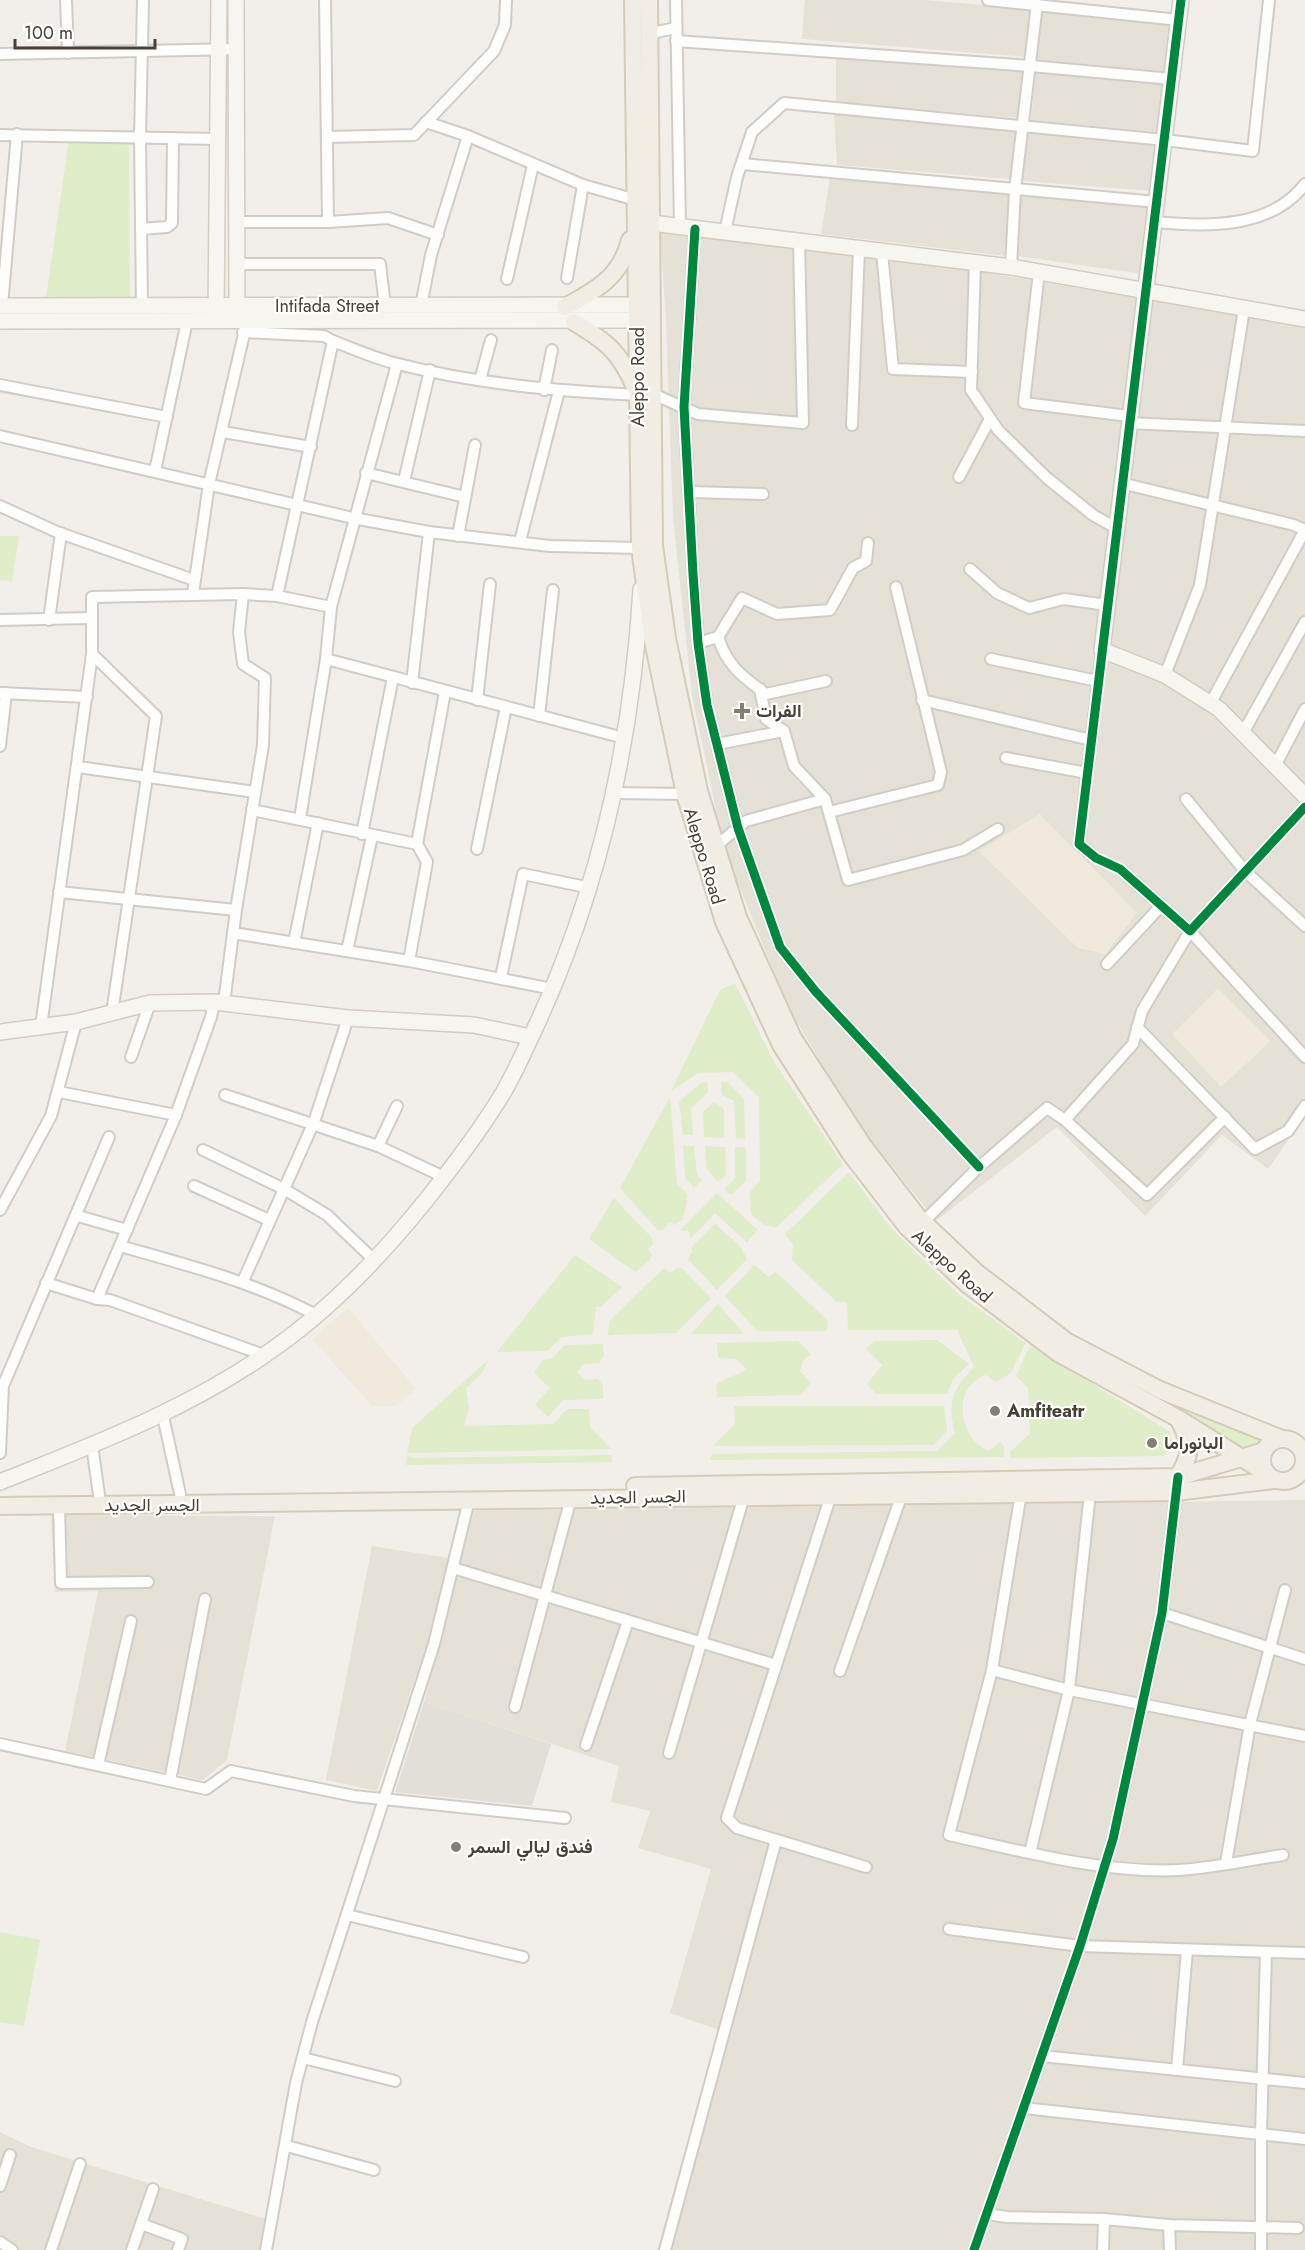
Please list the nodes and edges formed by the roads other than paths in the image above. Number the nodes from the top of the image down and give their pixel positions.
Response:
1 (66, 0) edge
2 (143, 0) edge
3 (219, 0) edge
4 (236, 0) edge
5 (325, 0) edge
6 (506, 0) edge
7 (633, 0) edge
8 (648, 0) edge
9 (676, 0) edge
10 (988, 0) edge
11 (1181, 0) edge
12 (1269, 0) edge
13 (1058, 3) edge
14 (1036, 4) junction
15 (1179, 20) junction
16 (676, 28) junction
17 (649, 41) junction
18 (676, 41) junction
19 (237, 50) junction
20 (218, 51) junction
21 (68, 53) junction
22 (144, 53) junction
23 (0, 54) edge
24 (1031, 66) junction
25 (1172, 79) junction
26 (426, 123) junction
27 (1023, 126) junction
28 (17, 134) junction
29 (0, 135) edge
30 (468, 136) junction
31 (140, 137) junction
32 (328, 137) junction
33 (173, 138) junction
34 (218, 139) junction
35 (1165, 140) junction
36 (742, 164) junction
37 (534, 165) junction
38 (1305, 184) edge
39 (583, 185) junction
40 (1016, 190) junction
41 (636, 200) junction
42 (1157, 202) junction
43 (4, 217) edge
44 (237, 222) junction
45 (328, 222) junction
46 (643, 222) junction
47 (1155, 222) junction
48 (687, 228) junction
49 (141, 229) junction
50 (725, 232) junction
51 (438, 235) junction
52 (799, 242) junction
53 (859, 249) junction
54 (882, 252) junction
55 (975, 263) junction
56 (237, 264) junction
57 (1011, 267) junction
58 (1039, 272) junction
59 (567, 278) dead end
60 (507, 279) dead end
61 (1147, 292) junction
62 (142, 306) junction
63 (385, 306) junction
64 (421, 306) junction
65 (565, 307) junction
66 (1244, 309) junction
67 (1, 311) edge
68 (645, 313) junction
69 (216, 314) junction
70 (241, 320) junction
71 (1305, 320) edge
72 (187, 321) junction
73 (574, 322) junction
74 (491, 340) dead end
75 (333, 341) junction
76 (552, 350) dead end
77 (397, 364) junction
78 (430, 370) junction
79 (972, 372) junction
80 (480, 380) junction
81 (0, 385) edge
82 (544, 390) junction
83 (560, 391) junction
84 (646, 395) junction
85 (684, 407) junction
86 (167, 417) junction
87 (990, 419) junction
88 (1129, 419) junction
89 (852, 425) dead end
90 (1225, 427) junction
91 (1305, 431) edge
92 (223, 432) junction
93 (0, 436) edge
94 (475, 445) dead end
95 (311, 447) junction
96 (155, 471) junction
97 (366, 473) junction
98 (959, 477) dead end
99 (404, 481) junction
100 (1121, 483) junction
101 (209, 484) junction
102 (690, 492) junction
103 (762, 494) dead end
104 (465, 497) junction
105 (1213, 504) junction
106 (297, 505) junction
107 (0, 506) edge
108 (353, 518) junction
109 (1116, 528) junction
110 (1305, 530) edge
111 (429, 532) junction
112 (61, 533) junction
113 (458, 536) junction
114 (520, 541) junction
115 (868, 543) dead end
116 (640, 548) junction
117 (970, 569) dead end
118 (642, 571) junction
119 (194, 580) junction
120 (489, 584) dead end
121 (896, 587) dead end
122 (553, 590) dead end
123 (193, 594) junction
124 (243, 594) junction
125 (277, 596) junction
126 (1107, 605) junction
127 (331, 607) junction
128 (90, 618) junction
129 (0, 620) edge
130 (49, 620) junction
131 (1305, 622) edge
132 (718, 637) junction
133 (698, 643) junction
134 (1102, 650) junction
135 (92, 654) junction
136 (326, 659) junction
137 (991, 659) dead end
138 (1165, 675) junction
139 (393, 678) junction
140 (826, 681) dead end
141 (1098, 681) junction
142 (412, 683) junction
143 (760, 689) junction
144 (445, 692) junction
145 (3, 693) edge
146 (87, 697) junction
147 (477, 700) junction
148 (922, 700) junction
149 (1210, 704) junction
150 (506, 708) junction
151 (1305, 710) edge
152 (539, 716) junction
153 (784, 731) junction
154 (1243, 733) junction
155 (624, 738) junction
156 (1091, 740) junction
157 (717, 744) junction
158 (0, 746) edge
159 (1006, 758) dead end
160 (78, 766) junction
161 (1275, 766) junction
162 (1087, 773) junction
163 (148, 776) junction
164 (255, 792) junction
165 (614, 793) junction
166 (685, 794) junction
167 (1305, 796) edge
168 (825, 799) junction
169 (1186, 799) dead end
170 (1305, 807) edge
171 (252, 810) junction
172 (829, 812) junction
173 (300, 818) junction
174 (318, 823) junction
175 (738, 828) junction
176 (998, 829) dead end
177 (367, 835) junction
178 (417, 844) junction
179 (716, 846) junction
180 (477, 849) dead end
181 (1245, 871) junction
182 (591, 888) junction
183 (59, 892) junction
184 (127, 899) junction
185 (1161, 906) junction
186 (236, 910) junction
187 (1305, 926) edge
188 (1190, 931) junction
189 (233, 933) junction
190 (294, 943) junction
191 (347, 951) junction
192 (409, 961) junction
193 (1107, 964) dead end
194 (501, 977) junction
195 (553, 989) junction
196 (219, 1002) junction
197 (150, 1003) junction
198 (112, 1012) junction
199 (348, 1018) junction
200 (76, 1022) junction
201 (41, 1027) junction
202 (1137, 1027) junction
203 (0, 1032) edge
204 (530, 1037) junction
205 (131, 1057) dead end
206 (1305, 1057) edge
207 (59, 1092) junction
208 (225, 1095) dead end
209 (397, 1106) dead end
210 (1305, 1106) edge
211 (176, 1115) junction
212 (1225, 1117) junction
213 (1065, 1120) junction
214 (314, 1122) junction
215 (109, 1137) dead end
216 (378, 1146) junction
217 (203, 1150) dead end
218 (979, 1167) junction
219 (444, 1177) junction
220 (194, 1186) dead end
221 (284, 1189) junction
222 (0, 1210) edge
223 (78, 1216) junction
224 (269, 1220) junction
225 (923, 1222) junction
226 (127, 1230) junction
227 (120, 1246) junction
228 (374, 1260) junction
229 (243, 1281) junction
230 (46, 1283) junction
231 (97, 1299) junction
232 (316, 1315) junction
233 (264, 1355) junction
234 (163, 1416) junction
235 (1179, 1419) junction
236 (1282, 1439) junction
237 (92, 1445) junction
238 (1303, 1449) edge
239 (1263, 1451) junction
240 (0, 1453) edge
241 (1245, 1458) junction
242 (1270, 1476) junction
243 (1299, 1479) edge
244 (0, 1482) edge
245 (1177, 1484) junction
246 (1022, 1493) junction
247 (1090, 1493) junction
248 (180, 1494) junction
249 (902, 1494) junction
250 (0, 1495) edge
251 (99, 1495) junction
252 (831, 1495) junction
253 (744, 1496) junction
254 (571, 1498) junction
255 (469, 1500) junction
256 (0, 1506) edge
257 (59, 1506) junction
258 (453, 1569) junction
259 (148, 1582) dead end
260 (1285, 1590) dead end
261 (545, 1596) junction
262 (205, 1599) dead end
263 (1162, 1612) junction
264 (628, 1620) junction
265 (131, 1621) dead end
266 (701, 1642) junction
267 (1270, 1648) junction
268 (1305, 1659) edge
269 (776, 1665) junction
270 (992, 1670) junction
271 (840, 1671) dead end
272 (1069, 1690) junction
273 (1143, 1702) junction
274 (515, 1707) dead end
275 (1250, 1724) junction
276 (1305, 1737) edge
277 (0, 1744) edge
278 (586, 1745) dead end
279 (669, 1753) dead end
280 (98, 1765) junction
281 (170, 1781) junction
282 (384, 1798) junction
283 (565, 1818) dead end
284 (776, 1840) junction
285 (1030, 1853) junction
286 (1283, 1855) dead end
287 (1226, 1863) junction
288 (1105, 1865) junction
289 (866, 1868) dead end
290 (346, 1915) junction
291 (949, 1929) dead end
292 (1080, 1946) junction
293 (1187, 1950) junction
294 (1266, 1952) junction
295 (1305, 1953) edge
296 (523, 1957) dead end
297 (1042, 2056) junction
298 (303, 2058) junction
299 (1177, 2070) junction
300 (1262, 2078) junction
301 (395, 2081) dead end
302 (1305, 2083) edge
303 (1024, 2108) junction
304 (1261, 2135) junction
305 (1305, 2139) edge
306 (287, 2146) junction
307 (10, 2155) dead end
308 (80, 2164) dead end
309 (374, 2170) dead end
310 (0, 2186) edge
311 (153, 2189) dead end
312 (987, 2214) junction
313 (1104, 2219) junction
314 (141, 2224) junction
315 (1169, 2225) junction
316 (1260, 2228) junction
317 (1298, 2228) dead end
318 (0, 2242) edge
319 (12, 2250) edge
320 (51, 2250) edge
321 (132, 2250) edge
322 (178, 2250) edge
323 (266, 2250) edge
324 (665, 2250) edge
325 (974, 2250) edge
326 (1103, 2250) edge
327 (1170, 2250) edge
328 (1261, 2250) edge

1 - 21 street
2 - 22 street
3 - 20 street
4 - 19 street
5 - 32 street
6 - 26 street
7 - 41 main road, Aleppo Road
8 - 17 main road, Aleppo Road
9 - 16 street
10 - 14 street
11 - 15 street
12 - 35 street
13 - 14 street
13 - 15 street
14 - 24 street
15 - 25 street
16 - 17 street
16 - 18 street
17 - 46 main road, Aleppo Road
18 - 24 street
18 - 48 street
19 - 20 street
19 - 44 street
20 - 22 street
20 - 34 street
21 - 22 street
21 - 23 street
22 - 31 street
24 - 25 street
24 - 27 street
25 - 35 street
26 - 30 street
26 - 32 street
27 - 35 street
27 - 36 street
27 - 40 street
28 - 29 street
28 - 31 street
28 - 43 street
30 - 37 street
30 - 51 street
31 - 33 street
31 - 49 street
32 - 45 street
33 - 34 street
33 - 49 street
34 - 69 street
35 - 42 street
36 - 40 street
36 - 50 street
37 - 39 street
37 - 60 street
38 - 47 street
39 - 41 street
39 - 59 street
40 - 42 street
40 - 57 street
41 - 46 main road, Aleppo Road
42 - 47 street
43 - 67 street
44 - 45 street
44 - 56 street
45 - 51 street
46 - 48 street
46 - 65 main road
46 - 68 main road, Aleppo Road
47 - 61 street
48 - 50 street
48 - 85 street
49 - 62 street
50 - 52 street
51 - 64 street
52 - 53 street
52 - 85 street
53 - 54 street
53 - 89 street
54 - 55 street
54 - 79 street
55 - 57 street
55 - 79 street
56 - 63 street
56 - 70 street
57 - 58 street
58 - 61 street
58 - 88 street
61 - 66 street
61 - 88 street
62 - 67 street, Intifada Street
62 - 69 street, Intifada Street
63 - 64 street, Intifada Street
63 - 70 street, Intifada Street
64 - 65 street, Intifada Street
65 - 68 street, Intifada Street
66 - 71 street
66 - 90 street
67 - 72 street, Intifada Street
68 - 73 street, Intifada Street
68 - 84 main road, Aleppo Road
69 - 70 street, Intifada Street
69 - 72 street, Intifada Street
70 - 73 street, Intifada Street
70 - 75 street
70 - 92 street
72 - 86 street
73 - 84 main road
74 - 80 street
75 - 77 street
75 - 95 street
76 - 82 street
77 - 78 street
77 - 97 street
78 - 80 street
78 - 99 street
79 - 87 street
80 - 82 street
81 - 86 street
82 - 83 street
83 - 84 street
83 - 114 street
84 - 85 street
84 - 116 main road, Aleppo Road
84 - 179 main road, Aleppo Road
85 - 102 street
86 - 96 street
87 - 98 street
87 - 109 street
88 - 90 street
88 - 100 street
90 - 91 street
90 - 105 street
92 - 95 street
92 - 101 street
93 - 96 street
94 - 104 street
95 - 106 street
96 - 101 street
97 - 99 street
97 - 108 street
99 - 104 street
100 - 105 street
100 - 109 street
101 - 106 street
101 - 119 street
102 - 103 street
102 - 133 street
104 - 113 street
105 - 110 street
105 - 138 street
106 - 108 street
106 - 125 street
107 - 112 street
108 - 111 street
108 - 127 street
109 - 126 street
110 - 149 street
111 - 113 street
111 - 142 street
112 - 119 street
112 - 130 street
113 - 114 street
114 - 116 street
115 - 132 street
116 - 118 main road, Aleppo Road
117 - 126 street
118 - 155 street
118 - 166 main road, Aleppo Road
119 - 123 street
120 - 147 street
121 - 148 street
122 - 152 street
123 - 124 street
123 - 128 street
124 - 125 street
124 - 164 street
125 - 127 street
126 - 134 street
127 - 136 street
128 - 130 street
128 - 135 street
129 - 130 street
131 - 154 street
132 - 133 street
132 - 143 street
133 - 157 street
134 - 138 street
134 - 141 street
135 - 146 street
135 - 163 street
136 - 139 street
136 - 173 street
137 - 141 street
138 - 149 street
139 - 142 street
139 - 177 street
140 - 143 street
141 - 156 street
142 - 144 street
143 - 153 street
144 - 147 street
144 - 178 street
145 - 146 street
145 - 158 street
146 - 160 street
147 - 150 street
148 - 156 street
148 - 172 street
149 - 154 street
150 - 152 street
150 - 180 street
151 - 161 street
152 - 155 street
153 - 157 street
153 - 168 street
154 - 161 street
155 - 165 street
156 - 162 street
157 - 175 street
159 - 162 street
160 - 163 street
160 - 183 street
161 - 167 street
162 - 185 street
163 - 164 street
163 - 184 street
164 - 171 street
165 - 166 street
165 - 182 street
166 - 235 main road, Aleppo Road
168 - 172 street
168 - 175 street
169 - 181 street
170 - 181 street
171 - 173 street
171 - 186 street
172 - 176 street
173 - 174 street
174 - 177 street
174 - 190 street
175 - 179 street
175 - 218 street
177 - 178 street
177 - 191 street
178 - 192 street
179 - 225 main road, Aleppo Road
181 - 187 street
181 - 188 street
182 - 194 street
182 - 195 street
183 - 184 street
183 - 201 street
184 - 186 street
184 - 198 street
185 - 188 street
185 - 193 street
186 - 189 street
188 - 202 street
188 - 206 street
189 - 190 street
189 - 196 street
190 - 191 street
191 - 192 street
192 - 194 street
194 - 195 street
195 - 204 street
196 - 197 street
196 - 199 street
196 - 211 street
197 - 198 street
197 - 205 street
198 - 200 street
199 - 204 street
199 - 214 street
200 - 201 street
200 - 207 street
201 - 203 street
202 - 212 street
202 - 213 street
204 - 219 street
207 - 211 street
207 - 222 street
208 - 214 street
209 - 216 street
210 - 212 street
211 - 226 street
212 - 213 street
213 - 218 street
214 - 216 street
214 - 221 street
215 - 223 street
216 - 219 street
217 - 221 street
218 - 225 street
219 - 228 street
220 - 224 street
221 - 224 street
221 - 228 street
223 - 226 street
223 - 230 street
224 - 229 street
225 - 236 main road, Aleppo Road
226 - 227 street
227 - 229 street
227 - 231 street
228 - 232 street
229 - 232 street
230 - 231 street
230 - 240 street
231 - 233 street
232 - 233 street
233 - 234 street
234 - 237 street
234 - 248 street
235 - 241 main road, Aleppo Road
235 - 245 main road
236 - 238 main road
236 - 239 main road
237 - 244 street
237 - 251 street
238 - 243 main road
239 - 241 main road, الجسر الجديد
239 - 242 main road
241 - 242 main road, Aleppo Road
241 - 245 main road, الجسر الجديد
242 - 243 main road
242 - 245 main road, الجسر الجديد
245 - 247 main road, الجسر الجديد
245 - 248 main road, الجسر الجديد
245 - 263 street
246 - 247 main road, الجسر الجديد
246 - 249 main road, الجسر الجديد
246 - 270 street
247 - 272 street
248 - 251 main road, الجسر الجديد
249 - 252 main road, الجسر الجديد
249 - 271 street
250 - 251 main road, الجسر الجديد
252 - 253 main road, الجسر الجديد
252 - 269 street
253 - 254 main road, الجسر الجديد
253 - 266 street
254 - 255 main road, الجسر الجديد
254 - 261 street
255 - 257 main road, الجسر الجديد
255 - 258 street
256 - 257 main road, الجسر الجديد
257 - 259 street
258 - 261 street
258 - 282 street
260 - 267 street
261 - 264 street
261 - 274 street
262 - 281 street
263 - 267 street
263 - 273 street
264 - 266 street
264 - 278 street
265 - 280 street
266 - 269 street
266 - 279 street
267 - 268 street
267 - 275 street
269 - 284 street
270 - 272 street
270 - 285 street
272 - 273 street
272 - 285 street
273 - 275 street
273 - 288 street
275 - 276 street
275 - 287 street
277 - 280 street
280 - 281 street
281 - 282 street
282 - 283 street
282 - 290 street
284 - 289 street
284 - 324 street
285 - 288 street
286 - 287 street
287 - 288 street
288 - 292 street
290 - 296 street
290 - 298 street
291 - 292 street
292 - 293 street
292 - 297 street
293 - 294 street
293 - 299 street
294 - 295 street
294 - 300 street
297 - 299 street
297 - 303 street
298 - 301 street
298 - 306 street
299 - 300 street
300 - 302 street
300 - 304 street
303 - 304 street
303 - 312 street
304 - 305 street
304 - 316 street
306 - 309 street
306 - 323 street
307 - 310 street
308 - 320 street
311 - 314 street
312 - 313 street
312 - 325 street
313 - 315 street
313 - 326 street
314 - 321 street
314 - 322 street
315 - 316 street
315 - 327 street
316 - 317 street
316 - 328 street
318 - 319 street

